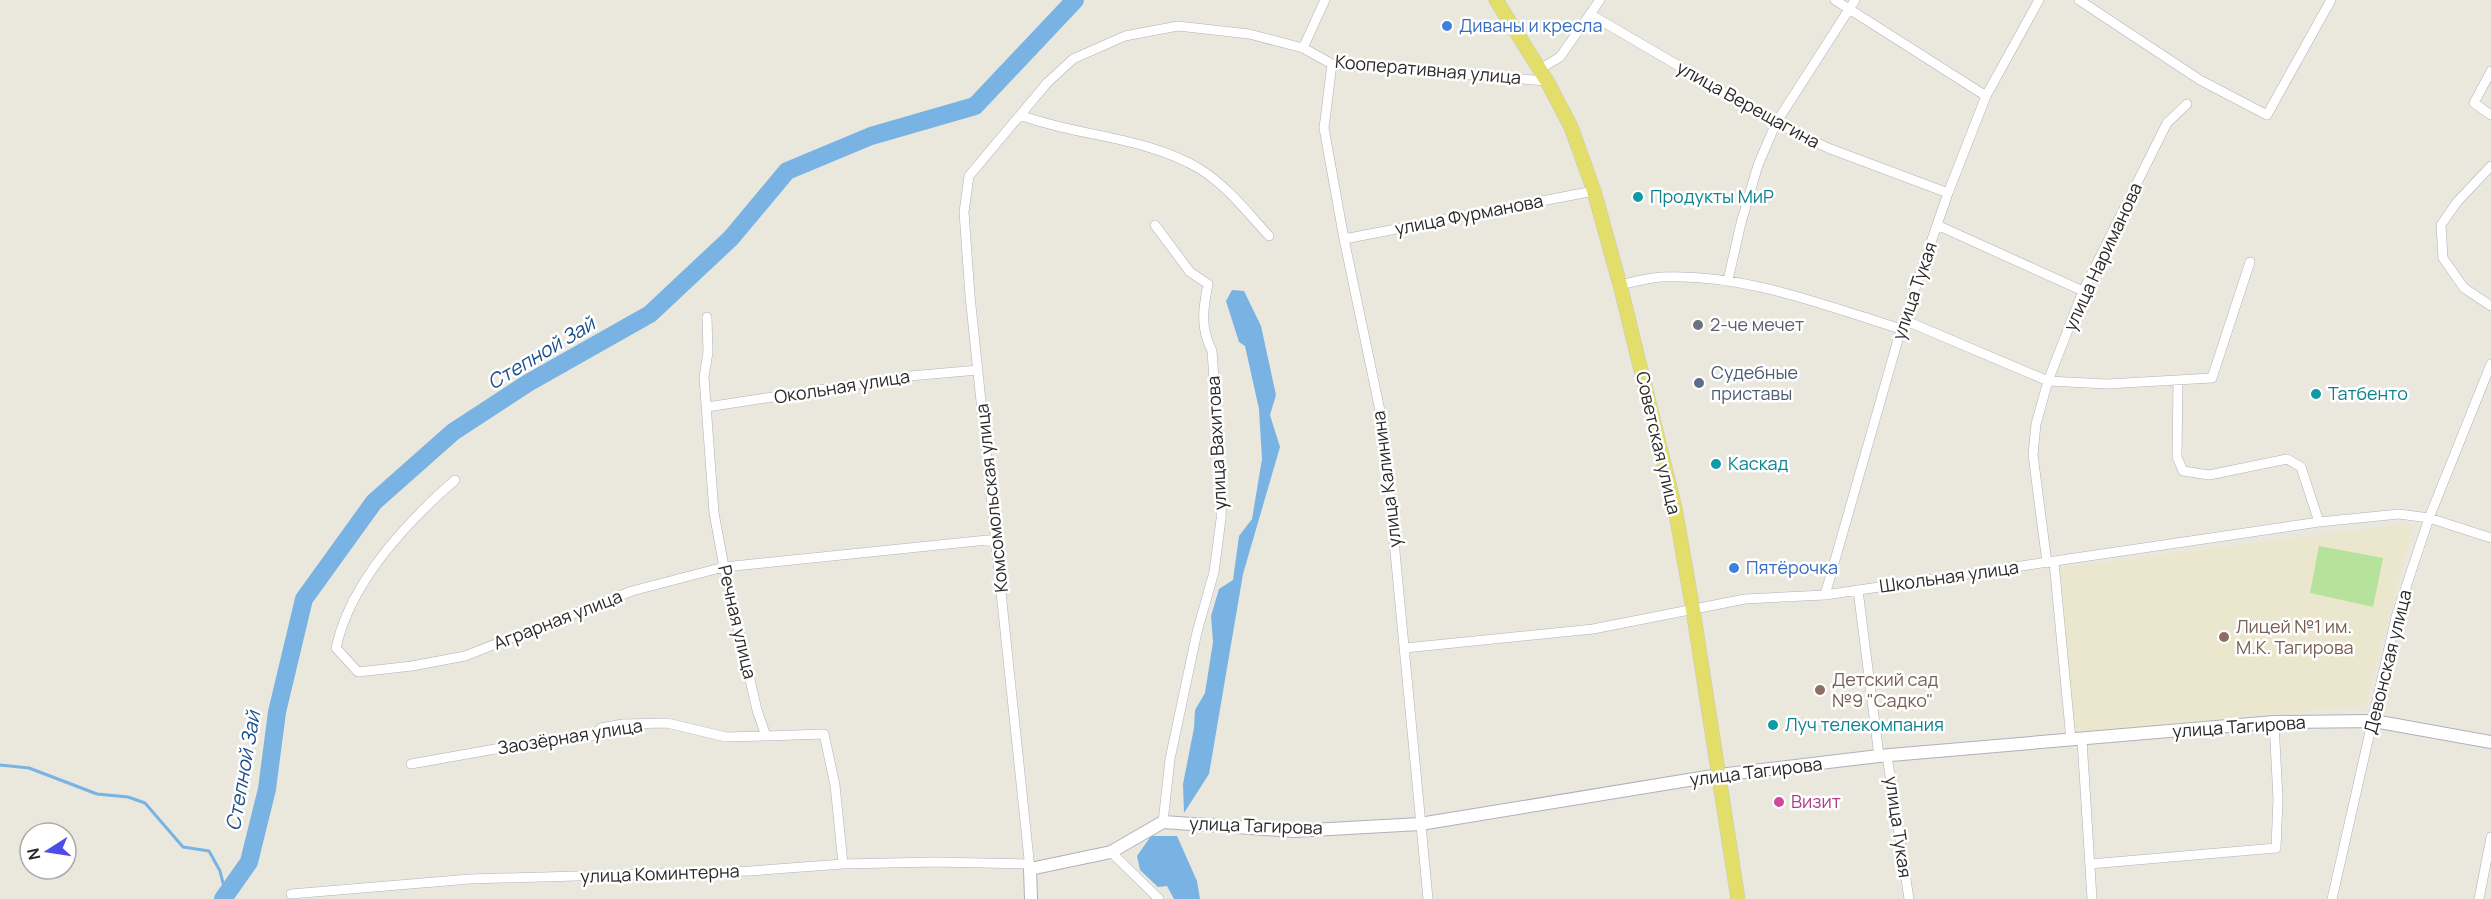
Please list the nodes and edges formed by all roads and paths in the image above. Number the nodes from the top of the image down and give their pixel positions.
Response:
1 (1325, 0) edge
2 (1600, 0) edge
3 (1835, 0) edge
4 (1855, 0) edge
5 (2038, 0) edge
6 (2079, 0) edge
7 (2331, 0) edge
8 (1500, 4) edge
9 (1849, 9) junction
10 (1590, 14) junction
11 (1303, 48) junction
12 (1332, 64) junction
13 (2491, 71) edge
14 (1544, 75) junction
15 (1986, 96) junction
16 (2187, 104) dead end
17 (1020, 115) junction
18 (2491, 116) edge
19 (1776, 123) junction
20 (2491, 166) edge
21 (1594, 191) junction
22 (1948, 193) junction
23 (1155, 225) dead end
24 (1937, 225) junction
25 (1269, 236) dead end
26 (1344, 238) junction
27 (2250, 262) dead end
28 (1728, 280) junction
29 (1620, 285) junction
30 (2083, 291) junction
31 (2491, 306) edge
32 (707, 317) dead end
33 (1902, 324) junction
34 (2491, 364) edge
35 (978, 370) junction
36 (2048, 381) junction
37 (2178, 381) junction
38 (706, 407) junction
39 (455, 480) dead end
40 (2429, 518) junction
41 (2319, 522) junction
42 (2491, 538) edge
43 (997, 539) junction
44 (2051, 562) junction
45 (724, 567) junction
46 (1858, 590) junction
47 (1825, 595) junction
48 (1693, 610) junction
49 (1406, 648) junction
50 (2374, 721) junction
51 (2274, 722) junction
52 (766, 736) junction
53 (2077, 740) junction
54 (2491, 742) edge
55 (1883, 756) junction
56 (411, 764) dead end
57 (1719, 775) junction
58 (1163, 822) junction
59 (1420, 824) junction
60 (2491, 837) edge
61 (1111, 852) junction
62 (843, 864) junction
63 (2090, 864) junction
64 (1030, 867) junction
65 (291, 894) dead end
66 (1031, 899) edge
67 (1159, 899) edge
68 (1428, 899) edge
69 (1738, 899) edge
70 (1909, 899) edge
71 (2092, 899) edge
72 (2332, 899) edge
73 (2479, 899) edge

1 - 11 street
2 - 10 street
3 - 9 street
4 - 9 street
5 - 15 street, улица Тукая
6 - 7 street
8 - 14 main road, Советская улица
9 - 15 street
9 - 19 street
10 - 14 street
10 - 19 street, улица Верещагина
11 - 12 street, Кооперативная улица
11 - 17 street, Кооперативная улица
12 - 14 street, Кооперативная улица
12 - 26 street, улица Калинина
13 - 18 street
14 - 21 main road, Советская улица
15 - 22 street, улица Тукая
16 - 30 street, улица Нариманова
17 - 25 street
17 - 35 street, Комсомольская улица
19 - 22 street, улица Верещагина
19 - 28 street
20 - 31 street
21 - 26 street, улица Фурманова
21 - 29 main road, Советская улица
22 - 24 street, улица Тукая
23 - 58 street, улица Вахитова
24 - 30 street
24 - 33 street, улица Тукая
26 - 49 street, улица Калинина
27 - 37 street
28 - 29 street
28 - 33 street
29 - 48 main road, Советская улица
30 - 36 street, улица Нариманова
32 - 38 street, Речная улица
33 - 36 street
33 - 47 street, улица Тукая
34 - 40 street, Девонская улица
35 - 38 street, Окольная улица
35 - 43 street, Комсомольская улица
36 - 37 street
36 - 44 street, улица Нариманова
37 - 41 street
38 - 45 street, Речная улица
39 - 45 street, Аграрная улица
40 - 41 street, Школьная улица
40 - 42 street, Школьная улица
40 - 50 street, Девонская улица
41 - 44 street, Школьная улица
43 - 45 street, Аграрная улица
43 - 64 street, Комсомольская улица
44 - 46 street, Школьная улица
44 - 53 street, улица Нариманова
45 - 52 street, Речная улица
46 - 47 street, Школьная улица
46 - 55 street, улица Тукая
47 - 48 street, Школьная улица
48 - 49 street, Школьная улица
48 - 57 main road, Советская улица
49 - 59 street, улица Калинина
50 - 51 street, улица Тагирова
50 - 54 street, улица Тагирова
50 - 72 street, Девонская улица
51 - 53 street, улица Тагирова
51 - 63 street
52 - 56 street, Заозёрная улица
52 - 62 street
53 - 55 street, улица Тагирова
53 - 63 street, улица Нариманова
55 - 57 street, улица Тагирова
55 - 70 street, улица Тукая
57 - 59 street, улица Тагирова
57 - 69 main road, Советская улица
58 - 59 street, улица Тагирова
58 - 61 street, улица Тагирова
59 - 68 street, улица Калинина
60 - 73 street
61 - 64 street, улица Тагирова
61 - 67 street
62 - 64 street, улица Коминтерна
62 - 65 street, улица Коминтерна
63 - 71 street, улица Нариманова
64 - 66 street, Комсомольская улица

